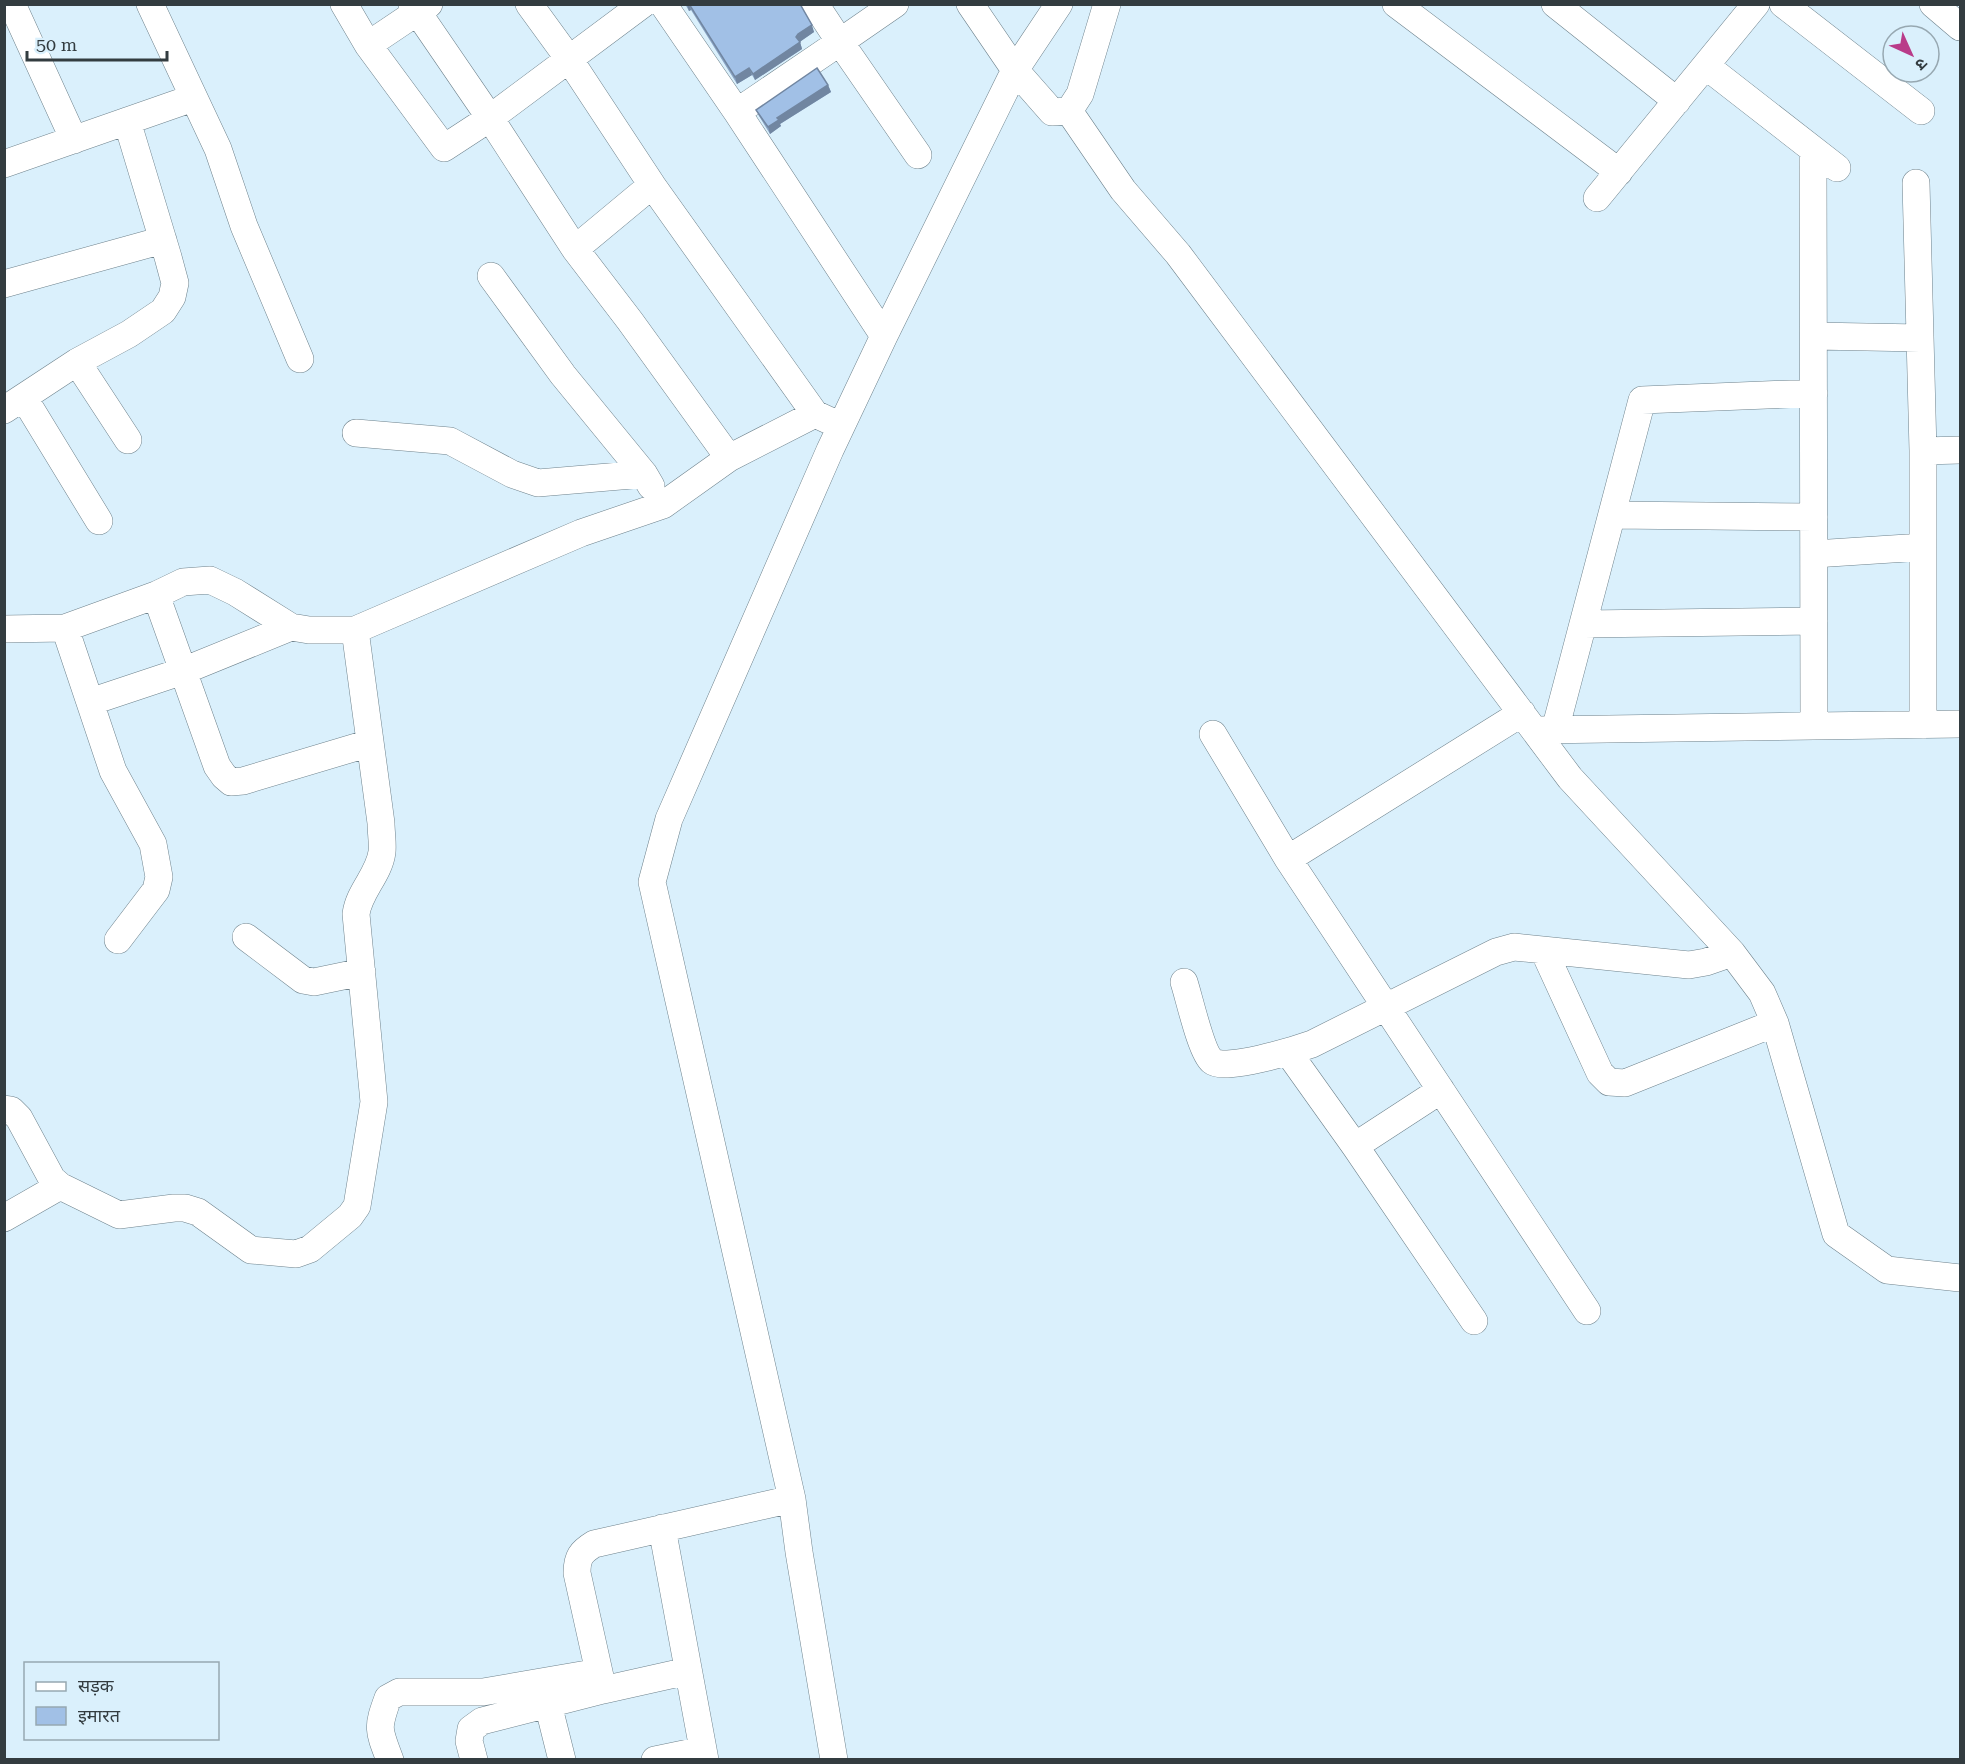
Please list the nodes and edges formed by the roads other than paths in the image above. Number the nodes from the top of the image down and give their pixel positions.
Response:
1 (12, 4) edge
2 (150, 4) edge
3 (344, 4) edge
4 (529, 4) edge
5 (644, 4) edge
6 (663, 4) edge
7 (815, 4) edge
8 (895, 4) edge
9 (970, 4) edge
10 (1059, 4) edge
11 (1107, 4) edge
12 (1396, 4) edge
13 (1556, 4) edge
14 (1783, 4) edge
15 (1933, 4) edge
16 (420, 7) edge
17 (1742, 9) edge
18 (1960, 27) edge
19 (840, 42) junction
20 (368, 45) junction
21 (569, 59) junction
22 (1706, 66) junction
23 (1015, 70) junction
24 (193, 98) junction
25 (1677, 101) junction
26 (1052, 106) junction
27 (1921, 111) dead end
28 (737, 112) junction
29 (490, 118) junction
30 (127, 121) junction
31 (74, 140) junction
32 (1813, 150) junction
33 (918, 155) dead end
34 (4, 164) edge
35 (1837, 168) dead end
36 (1619, 172) junction
37 (1916, 183) dead end
38 (652, 185) junction
39 (1597, 198) dead end
40 (163, 240) junction
41 (575, 249) junction
42 (491, 276) dead end
43 (4, 284) edge
44 (884, 336) junction
45 (1814, 336) junction
46 (1920, 338) junction
47 (300, 359) dead end
48 (77, 362) junction
49 (1814, 393) junction
50 (14, 404) edge
51 (815, 414) junction
52 (842, 426) junction
53 (356, 433) dead end
54 (128, 440) dead end
55 (1960, 450) edge
56 (1923, 451) junction
57 (729, 458) junction
58 (644, 474) junction
59 (663, 505) junction
60 (1612, 515) junction
61 (1814, 517) junction
62 (99, 521) dead end
63 (1923, 547) junction
64 (1814, 554) junction
65 (156, 595) junction
66 (1814, 621) junction
67 (1584, 624) junction
68 (291, 627) junction
69 (64, 628) junction
70 (4, 629) edge
71 (355, 630) junction
72 (183, 671) junction
73 (90, 702) junction
74 (1923, 724) junction
75 (1960, 724) edge
76 (1537, 725) junction
77 (1815, 726) junction
78 (1213, 734) dead end
79 (370, 743) junction
80 (1288, 859) junction
81 (246, 937) dead end
82 (118, 940) dead end
83 (1544, 951) junction
84 (1732, 953) junction
85 (362, 972) junction
86 (1184, 982) dead end
87 (1388, 1007) junction
88 (1775, 1023) junction
89 (1288, 1052) junction
90 (1442, 1090) junction
91 (7, 1105) edge
92 (1355, 1146) junction
93 (60, 1186) junction
94 (4, 1218) edge
95 (1960, 1278) edge
96 (1587, 1311) dead end
97 (1474, 1321) dead end
98 (792, 1499) junction
99 (662, 1528) junction
100 (688, 1671) junction
101 (601, 1681) junction
102 (548, 1704) junction
103 (704, 1754) edge
104 (390, 1760) edge
105 (474, 1760) edge
106 (562, 1760) edge
107 (655, 1760) edge
108 (834, 1760) edge

1 - 31 street
2 - 24 street
3 - 20 street
4 - 21 street
5 - 21 street
6 - 28 street
7 - 19 street
8 - 19 street
9 - 23 street
10 - 23 street
11 - 26 street
12 - 36 street
13 - 25 street
14 - 27 street
15 - 18 street
16 - 20 street
16 - 29 street
17 - 22 street
19 - 28 street
19 - 33 street
20 - 29 street
21 - 29 street
21 - 38 street
22 - 25 street
22 - 32 street
23 - 26 street
23 - 44 street
24 - 30 street
24 - 47 street
25 - 36 street
26 - 76 street
28 - 44 street
29 - 41 street
30 - 31 street
30 - 40 street
31 - 34 street
32 - 35 street
32 - 45 street
36 - 39 street
37 - 46 street
38 - 41 street
38 - 51 street
40 - 43 street
40 - 48 street
41 - 57 street
42 - 58 street
44 - 52 street
45 - 46 street
45 - 49 street
46 - 56 street
48 - 50 street
48 - 54 street
49 - 60 street
49 - 61 street
50 - 62 street
51 - 52 street
51 - 57 street
52 - 98 street
53 - 58 street
55 - 56 street
56 - 63 street
57 - 59 street
58 - 59 street
59 - 71 street
60 - 61 street
60 - 67 street
61 - 64 street
63 - 64 street
63 - 74 street
64 - 66 street
65 - 68 street
65 - 69 street
65 - 72 street
66 - 67 street
66 - 77 street
67 - 76 street
68 - 71 street
68 - 72 street
69 - 70 street
69 - 73 street
71 - 79 street
72 - 73 street
72 - 79 street
73 - 82 street
74 - 75 street
74 - 77 street
76 - 77 street
76 - 80 street
76 - 84 street
78 - 80 street
79 - 85 street
80 - 87 street
81 - 85 street
83 - 84 street
83 - 87 street
83 - 88 street
84 - 88 street
85 - 93 street
86 - 89 street
87 - 89 street
87 - 90 street
88 - 95 street
89 - 92 street
90 - 92 street
90 - 96 street
91 - 93 street
92 - 97 street
93 - 94 street
98 - 99 street
98 - 108 street
99 - 100 street
99 - 101 street
100 - 101 street
100 - 103 street
101 - 102 street
101 - 104 street
102 - 105 street
102 - 106 street
103 - 107 street

